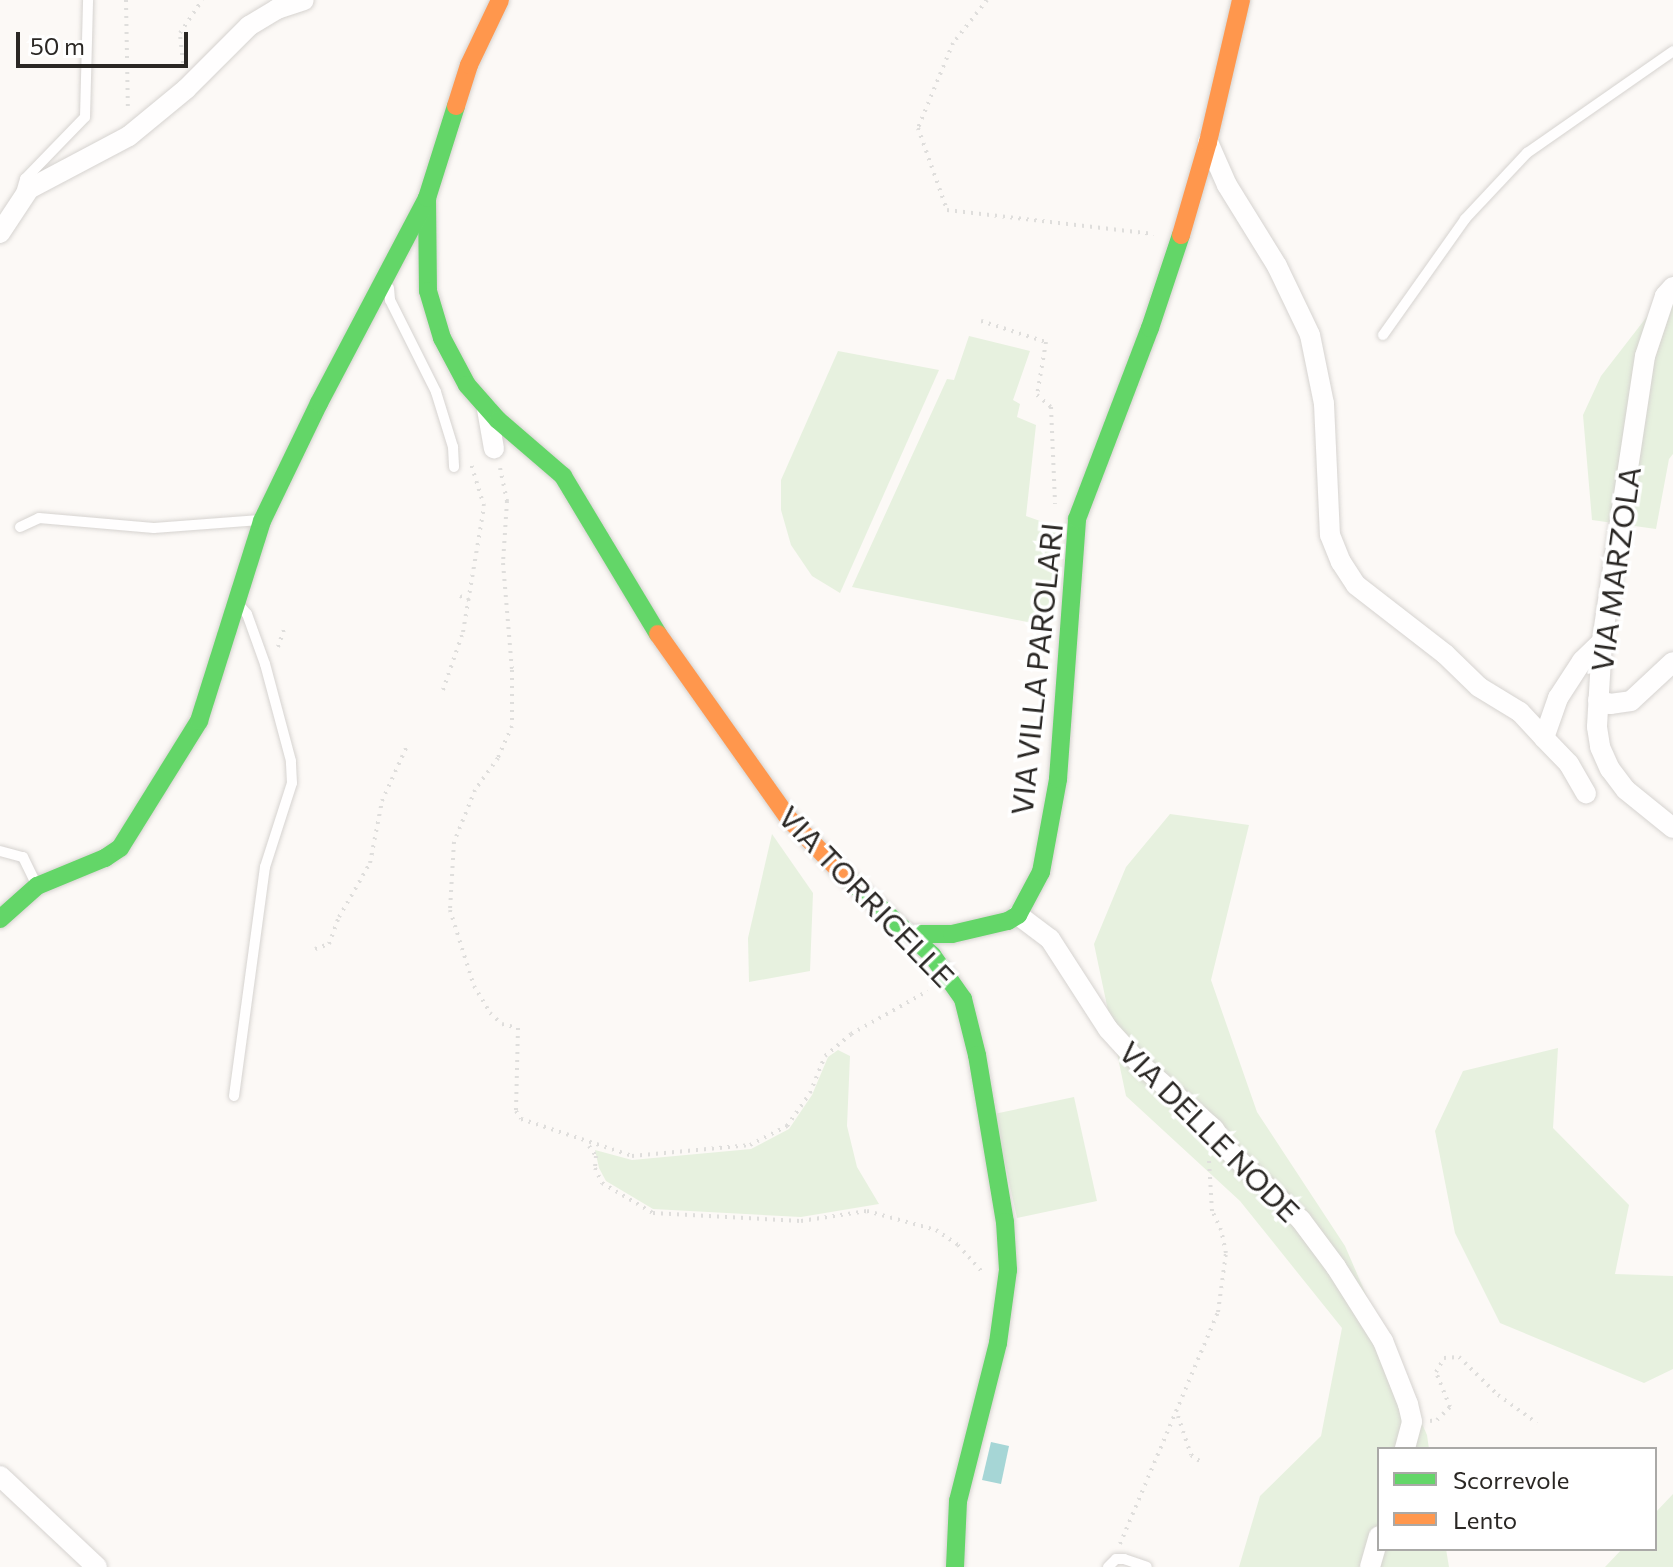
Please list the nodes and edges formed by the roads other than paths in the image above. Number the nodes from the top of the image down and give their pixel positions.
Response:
1 (88, 0) edge
2 (304, 0) edge
3 (500, 0) edge
4 (1241, 0) edge
5 (1673, 51) edge
6 (1208, 142) junction
7 (427, 198) junction
8 (19, 203) junction
9 (0, 233) edge
10 (388, 274) junction
11 (1673, 287) edge
12 (1383, 335) dead end
13 (487, 409) junction
14 (494, 448) road end
15 (454, 467) dead end
16 (262, 521) junction
17 (20, 527) dead end
18 (237, 603) junction
19 (1602, 642) junction
20 (1673, 662) edge
21 (1598, 700) junction
22 (1544, 738) junction
23 (1586, 793) dead end
24 (1673, 828) edge
25 (0, 851) edge
26 (37, 886) junction
27 (1018, 915) junction
28 (0, 919) edge
29 (911, 934) junction
30 (234, 1096) dead end
31 (1406, 1447) edge
32 (0, 1476) edge
33 (1377, 1543) edge
34 (1112, 1563) edge
35 (97, 1567) edge
36 (955, 1567) edge
37 (1147, 1567) edge
38 (1370, 1567) edge

1 - 8 lane
2 - 8 street
3 - 7 street
4 - 6 street, VIA VILLA PAROLARI
5 - 12 lane
6 - 22 street
6 - 27 street, VIA VILLA PAROLARI
7 - 10 street
7 - 13 street, VIA TORRICELLE
8 - 9 street
10 - 15 lane
10 - 16 street
11 - 19 street, VIA MARZOLA
13 - 14 street, VIA TORRICELLE
13 - 29 street, VIA TORRICELLE
16 - 17 lane
16 - 18 street
18 - 26 street
18 - 30 lane
19 - 21 street, VIA MARZOLA
19 - 22 street
20 - 21 street
21 - 24 street, VIA MARZOLA
22 - 23 street
25 - 26 lane
26 - 28 street
27 - 29 street
27 - 31 street, VIA DELLE NODE
29 - 36 street, VIA TORRICELLE
32 - 35 street
33 - 38 street
34 - 37 lane

